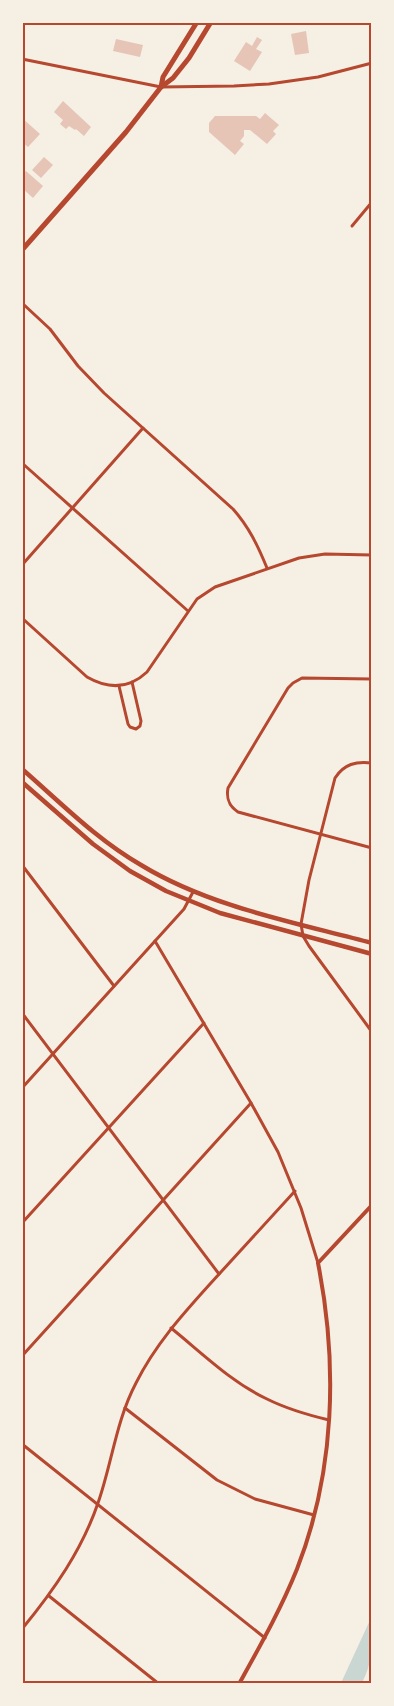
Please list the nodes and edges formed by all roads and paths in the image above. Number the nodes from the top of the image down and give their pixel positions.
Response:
1 (198, 22) edge
2 (211, 22) edge
3 (22, 58) edge
4 (372, 63) edge
5 (162, 87) junction
6 (372, 202) edge
7 (352, 226) dead end
8 (22, 250) edge
9 (22, 303) edge
10 (143, 428) junction
11 (22, 463) edge
12 (72, 508) junction
13 (372, 555) edge
14 (22, 565) edge
15 (267, 568) junction
16 (188, 611) junction
17 (22, 618) edge
18 (372, 679) edge
19 (132, 682) junction
20 (119, 686) junction
21 (372, 763) edge
22 (22, 769) edge
23 (22, 782) edge
24 (58, 800) junction
25 (52, 808) junction
26 (320, 834) junction
27 (372, 848) edge
28 (125, 855) junction
29 (119, 863) junction
30 (22, 865) edge
31 (192, 892) junction
32 (188, 901) junction
33 (301, 924) junction
34 (336, 934) junction
35 (303, 936) junction
36 (155, 941) junction
37 (372, 943) edge
38 (335, 944) junction
39 (372, 954) edge
40 (114, 986) junction
41 (22, 1014) edge
42 (204, 1023) junction
43 (372, 1032) edge
44 (53, 1054) junction
45 (22, 1088) edge
46 (251, 1103) junction
47 (109, 1128) junction
48 (295, 1191) junction
49 (163, 1201) junction
50 (372, 1204) edge
51 (22, 1223) edge
52 (318, 1263) junction
53 (219, 1274) junction
54 (171, 1328) junction
55 (22, 1356) edge
56 (125, 1408) junction
57 (330, 1420) junction
58 (22, 1444) edge
59 (98, 1504) junction
60 (314, 1515) junction
61 (48, 1596) junction
62 (22, 1629) edge
63 (265, 1638) junction
64 (159, 1684) edge
65 (238, 1684) edge

1 - 5 main road
2 - 5 main road
3 - 5 street
4 - 5 street
5 - 8 main road
6 - 7 street
9 - 10 street
10 - 12 street
10 - 15 street
11 - 12 street
12 - 14 street
12 - 16 street
13 - 15 street
15 - 16 street
16 - 19 street
17 - 20 street
18 - 26 street
19 - 20 street
19 - 20 street
21 - 26 street
22 - 24 main road
23 - 25 main road
24 - 25 main road
24 - 28 main road
25 - 29 main road
26 - 27 street
26 - 33 street
28 - 29 main road
28 - 31 main road
29 - 32 main road
30 - 40 street
31 - 32 street
31 - 33 main road
32 - 35 main road
32 - 36 street
33 - 34 main road
33 - 35 street
34 - 37 main road
34 - 38 main road
35 - 38 main road
35 - 43 street
36 - 40 street
36 - 42 street
38 - 39 main road
40 - 44 street
41 - 44 street
42 - 46 street
42 - 47 street
44 - 45 street
44 - 47 street
46 - 48 street
46 - 49 street
47 - 49 street
47 - 51 street
48 - 52 street
48 - 53 street
49 - 53 street
49 - 55 street
50 - 52 street
52 - 57 street
53 - 54 street
54 - 56 street
54 - 57 street
56 - 59 street
56 - 60 street
57 - 60 street
58 - 59 street
59 - 61 street
59 - 63 street
60 - 63 street
61 - 62 street
61 - 64 street
63 - 65 street

